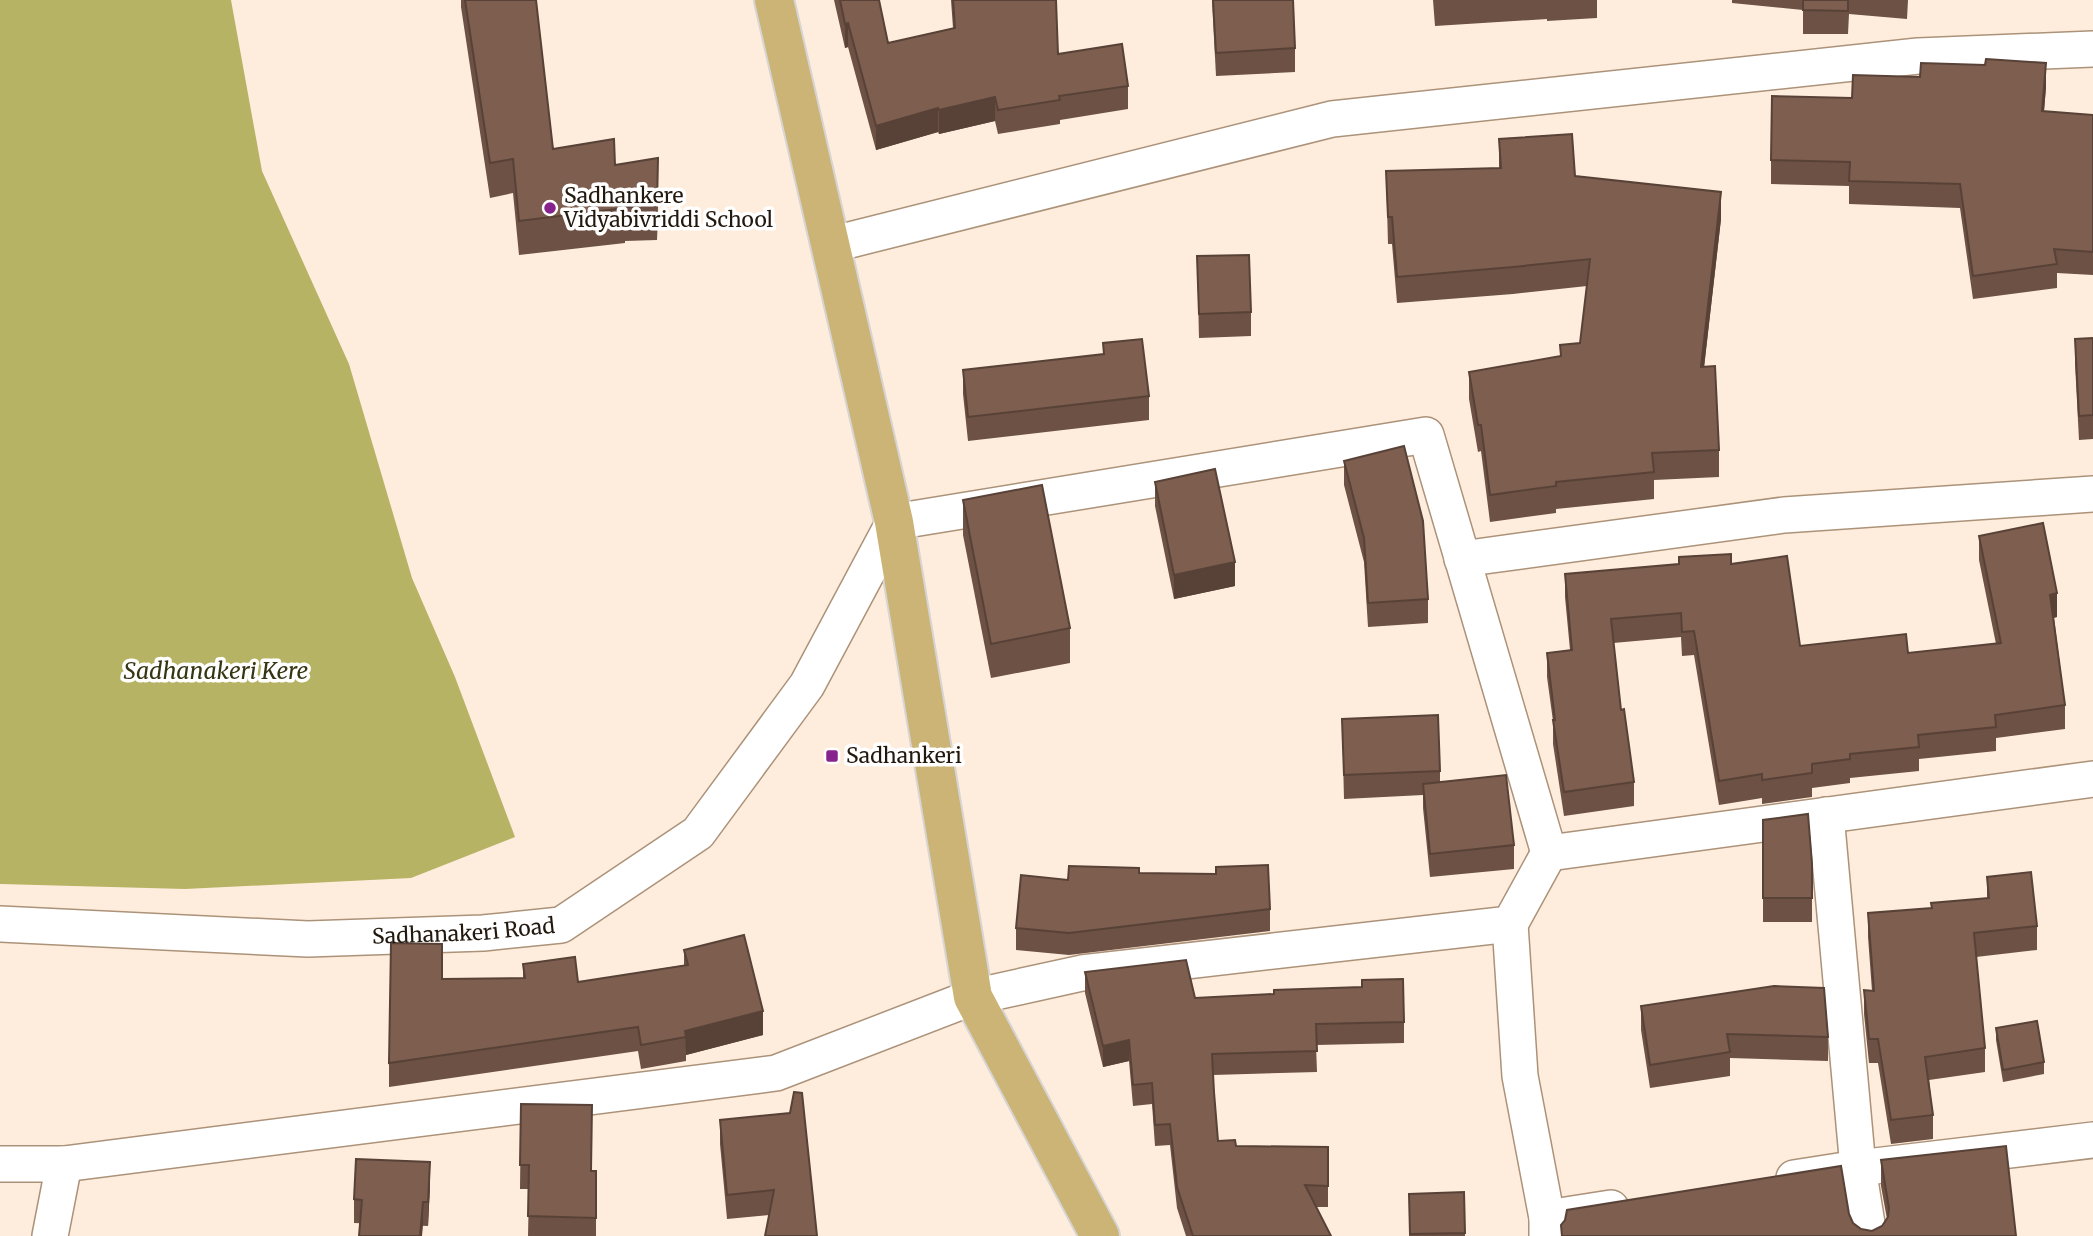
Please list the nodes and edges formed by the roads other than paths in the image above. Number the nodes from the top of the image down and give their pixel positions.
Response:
1 (774, 0) edge
2 (2093, 49) edge
3 (830, 245) junction
4 (2093, 494) edge
5 (894, 522) junction
6 (1462, 559) junction
7 (2093, 779) edge
8 (1826, 815) junction
9 (1549, 853) junction
10 (0, 924) edge
11 (1510, 924) junction
12 (973, 997) junction
13 (2093, 1140) edge
14 (0, 1164) edge
15 (64, 1164) junction
16 (1858, 1168) junction
17 (1763, 1183) edge
18 (1642, 1203) edge
19 (1547, 1227) edge
20 (50, 1236) edge
21 (1100, 1236) edge
22 (1869, 1236) edge

1 - 3 main road
2 - 3 street
3 - 5 main road
4 - 6 street
5 - 6 street
5 - 10 street, Sadhanakeri Road
5 - 12 main road
6 - 9 street
7 - 8 street
8 - 9 street
8 - 16 street
9 - 11 street
11 - 12 street
11 - 19 street
12 - 15 street
12 - 21 main road
13 - 16 street
14 - 15 street
15 - 20 street
16 - 17 street
16 - 22 street
18 - 19 street

